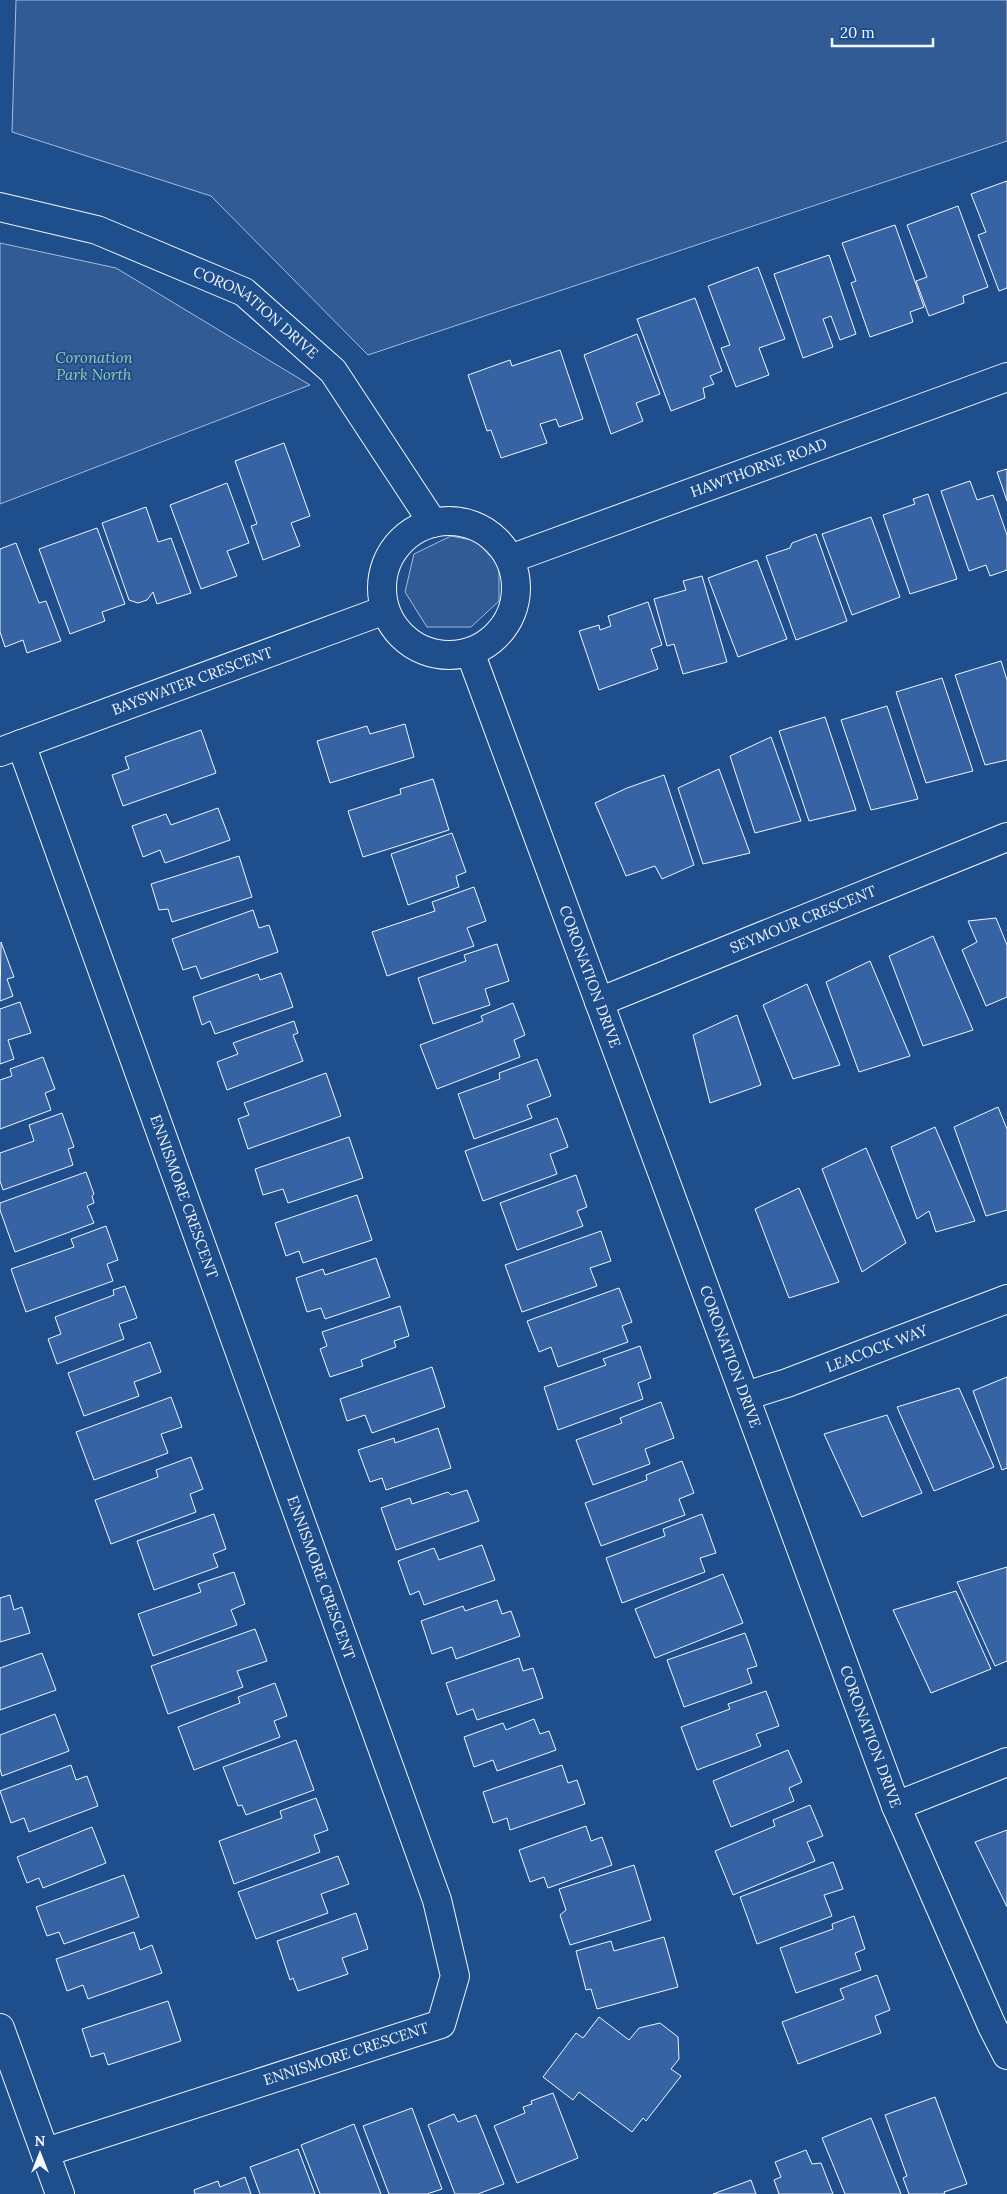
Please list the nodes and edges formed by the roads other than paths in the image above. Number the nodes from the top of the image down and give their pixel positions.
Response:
1 (0, 207) edge
2 (1007, 377) edge
3 (433, 523) junction
4 (510, 559) junction
5 (385, 610) junction
6 (470, 652) junction
7 (10, 748) edge
8 (1007, 837) edge
9 (599, 1002) junction
10 (1007, 1299) edge
11 (745, 1396) junction
12 (1007, 1762) edge
13 (896, 1806) junction
14 (0, 2028) edge
15 (1007, 2055) edge
16 (46, 2152) junction
17 (60, 2194) edge

1 - 3 street, CORONATION DRIVE
2 - 4 street, HAWTHORNE ROAD
3 - 4 street
3 - 5 street
4 - 6 street
5 - 6 street
5 - 7 street, BAYSWATER CRESCENT
6 - 9 street, CORONATION DRIVE
7 - 16 street, ENNISMORE CRESCENT
8 - 9 street, SEYMOUR CRESCENT
9 - 11 street, CORONATION DRIVE
10 - 11 street, LEACOCK WAY
11 - 13 street, CORONATION DRIVE
12 - 13 street
13 - 15 street, CORONATION DRIVE
14 - 16 street
16 - 17 street

